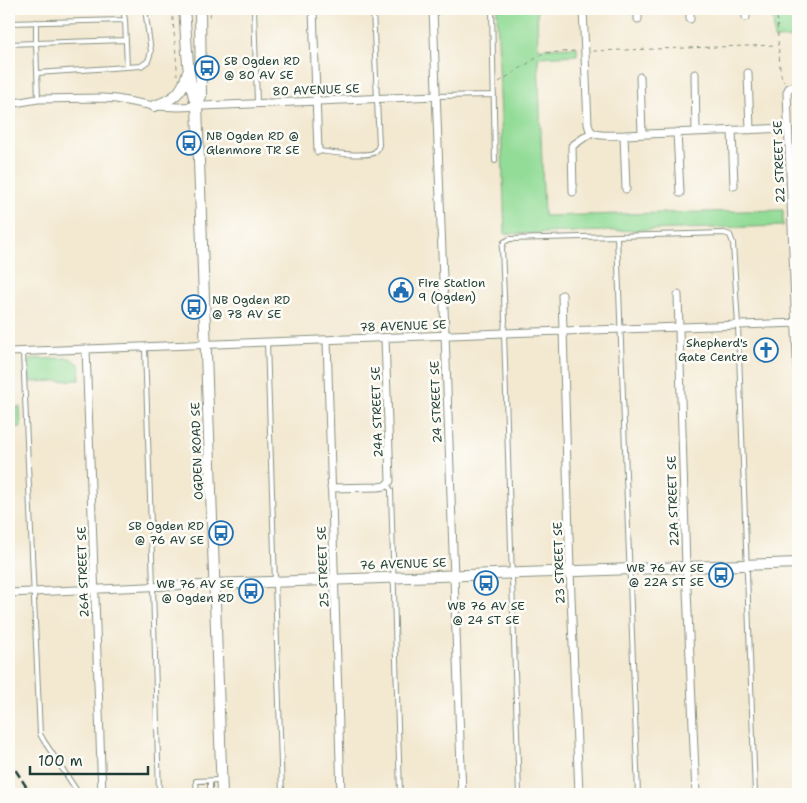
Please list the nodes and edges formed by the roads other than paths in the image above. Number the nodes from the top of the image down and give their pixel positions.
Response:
1 (123, 9) edge
2 (145, 9) edge
3 (184, 9) edge
4 (200, 9) edge
5 (254, 9) edge
6 (313, 9) edge
7 (373, 9) edge
8 (433, 9) edge
9 (492, 9) edge
10 (583, 9) edge
11 (638, 9) edge
12 (690, 9) edge
13 (746, 9) edge
14 (746, 18) dead end
15 (638, 19) dead end
16 (690, 19) dead end
17 (125, 20) junction
18 (36, 22) junction
19 (9, 23) edge
20 (126, 40) junction
21 (9, 44) edge
22 (36, 44) junction
23 (127, 67) junction
24 (189, 68) junction
25 (37, 73) junction
26 (748, 73) dead end
27 (694, 74) dead end
28 (640, 77) dead end
29 (798, 85) edge
30 (494, 95) junction
31 (436, 96) junction
32 (38, 99) junction
33 (376, 99) junction
34 (316, 102) junction
35 (9, 104) edge
36 (257, 104) junction
37 (154, 106) junction
38 (197, 106) junction
39 (788, 128) junction
40 (732, 130) junction
41 (750, 130) junction
42 (592, 132) junction
43 (677, 132) junction
44 (696, 132) junction
45 (642, 134) junction
46 (624, 135) junction
47 (318, 151) joint
48 (495, 161) dead end
49 (734, 186) dead end
50 (626, 188) dead end
51 (573, 192) dead end
52 (680, 192) dead end
53 (616, 237) junction
54 (678, 295) dead end
55 (562, 296) dead end
56 (797, 323) edge
57 (738, 325) junction
58 (679, 327) junction
59 (620, 330) junction
60 (563, 331) junction
61 (504, 333) junction
62 (445, 335) junction
63 (385, 338) junction
64 (326, 340) junction
65 (267, 342) junction
66 (206, 345) junction
67 (145, 348) junction
68 (86, 350) junction
69 (9, 352) edge
70 (23, 352) junction
71 (798, 386) edge
72 (387, 484) junction
73 (331, 488) junction
74 (798, 563) edge
75 (746, 565) junction
76 (686, 567) junction
77 (629, 569) junction
78 (570, 571) junction
79 (512, 573) junction
80 (454, 575) junction
81 (394, 577) junction
82 (334, 580) junction
83 (275, 582) junction
84 (214, 584) junction
85 (153, 587) junction
86 (95, 589) junction
87 (34, 592) junction
88 (9, 593) edge
89 (222, 780) junction
90 (210, 781) junction
91 (79, 794) edge
92 (102, 794) edge
93 (159, 794) edge
94 (197, 794) edge
95 (210, 794) edge
96 (222, 794) edge
97 (282, 794) edge
98 (341, 794) edge
99 (400, 794) edge
100 (462, 794) edge
101 (520, 794) edge
102 (579, 794) edge
103 (638, 794) edge
104 (696, 794) edge
105 (755, 794) edge

1 - 17 lane
2 - 23 lane
3 - 24 street, OGDEN ROAD SE
4 - 38 street, OGDEN ROAD SE
5 - 36 lane
6 - 34 street
7 - 33 lane
8 - 31 street, 24 STREET SE
9 - 30 lane
10 - 42 street
11 - 15 street
12 - 16 street
13 - 14 street
17 - 18 lane
17 - 20 lane
18 - 19 lane
18 - 22 lane
20 - 22 lane
20 - 23 lane
21 - 22 lane
22 - 25 lane
23 - 25 lane
24 - 37 street
24 - 38 street, OGDEN ROAD SE
25 - 32 lane
26 - 41 street
27 - 44 street
28 - 45 street
29 - 39 street, 22 STREET SE
30 - 31 lane
30 - 48 lane
31 - 33 street, 80 AVENUE SE
31 - 62 street, 24 STREET SE
32 - 35 street, 80 AVENUE SE
32 - 37 street, 80 AVENUE SE
33 - 34 street, 80 AVENUE SE
33 - 47 lane
34 - 36 street, 80 AVENUE SE
34 - 47 street
36 - 38 street, 80 AVENUE SE
37 - 38 street, 80 AVENUE SE
38 - 66 street, OGDEN ROAD SE
39 - 41 street
39 - 56 street, 22 STREET SE
40 - 41 street
40 - 44 street
40 - 49 street
42 - 46 street
42 - 51 street
43 - 44 street
43 - 45 street
43 - 52 street
45 - 46 street
46 - 50 street
53 - 57 lane
53 - 59 lane
53 - 61 lane
54 - 58 street, 22A STREET SE
55 - 60 street, 23 STREET SE
56 - 57 street, 78 AVENUE SE
56 - 71 street, 22 STREET SE
57 - 58 street, 78 AVENUE SE
57 - 75 lane
58 - 59 street, 78 AVENUE SE
58 - 76 street, 22A STREET SE
59 - 60 street, 78 AVENUE SE
59 - 77 lane
60 - 61 street, 78 AVENUE SE
60 - 78 street, 23 STREET SE
61 - 62 street, 78 AVENUE SE
61 - 79 lane
62 - 63 street, 78 AVENUE SE
62 - 80 street, 24 STREET SE
63 - 64 street, 78 AVENUE SE
63 - 72 street, 24A STREET SE
64 - 65 street, 78 AVENUE SE
64 - 73 street, 25 STREET SE
65 - 66 street, 78 AVENUE SE
65 - 83 lane
66 - 67 street, 78 AVENUE SE
66 - 84 street, OGDEN ROAD SE
67 - 68 street, 78 AVENUE SE
67 - 85 lane
68 - 70 street, 78 AVENUE SE
68 - 86 street, 26A STREET SE
69 - 70 street, 78 AVENUE SE
70 - 87 lane
72 - 73 street
72 - 81 lane
73 - 82 street, 25 STREET SE
74 - 75 street, 76 AVENUE SE
75 - 76 street, 76 AVENUE SE
75 - 105 lane
76 - 77 street, 76 AVENUE SE
76 - 104 street, 22A STREET SE
77 - 78 street, 76 AVENUE SE
77 - 103 lane
78 - 79 street, 76 AVENUE SE
78 - 102 street, 23 STREET SE
79 - 80 street, 76 AVENUE SE
79 - 101 lane
80 - 81 street, 76 AVENUE SE
80 - 100 street, 24 STREET SE
81 - 82 street, 76 AVENUE SE
81 - 99 lane
82 - 83 street, 76 AVENUE SE
82 - 98 street, 25 STREET SE
83 - 84 street, 76 AVENUE SE
83 - 97 lane
84 - 85 street, 76 AVENUE SE
84 - 89 street, OGDEN ROAD SE
85 - 86 street, 76 AVENUE SE
85 - 93 lane
86 - 87 street, 76 AVENUE SE
86 - 92 street, 26A STREET SE
87 - 88 street, 76 AVENUE SE
87 - 91 lane
89 - 90 lane
89 - 96 street, OGDEN ROAD SE
90 - 94 lane
90 - 95 lane

